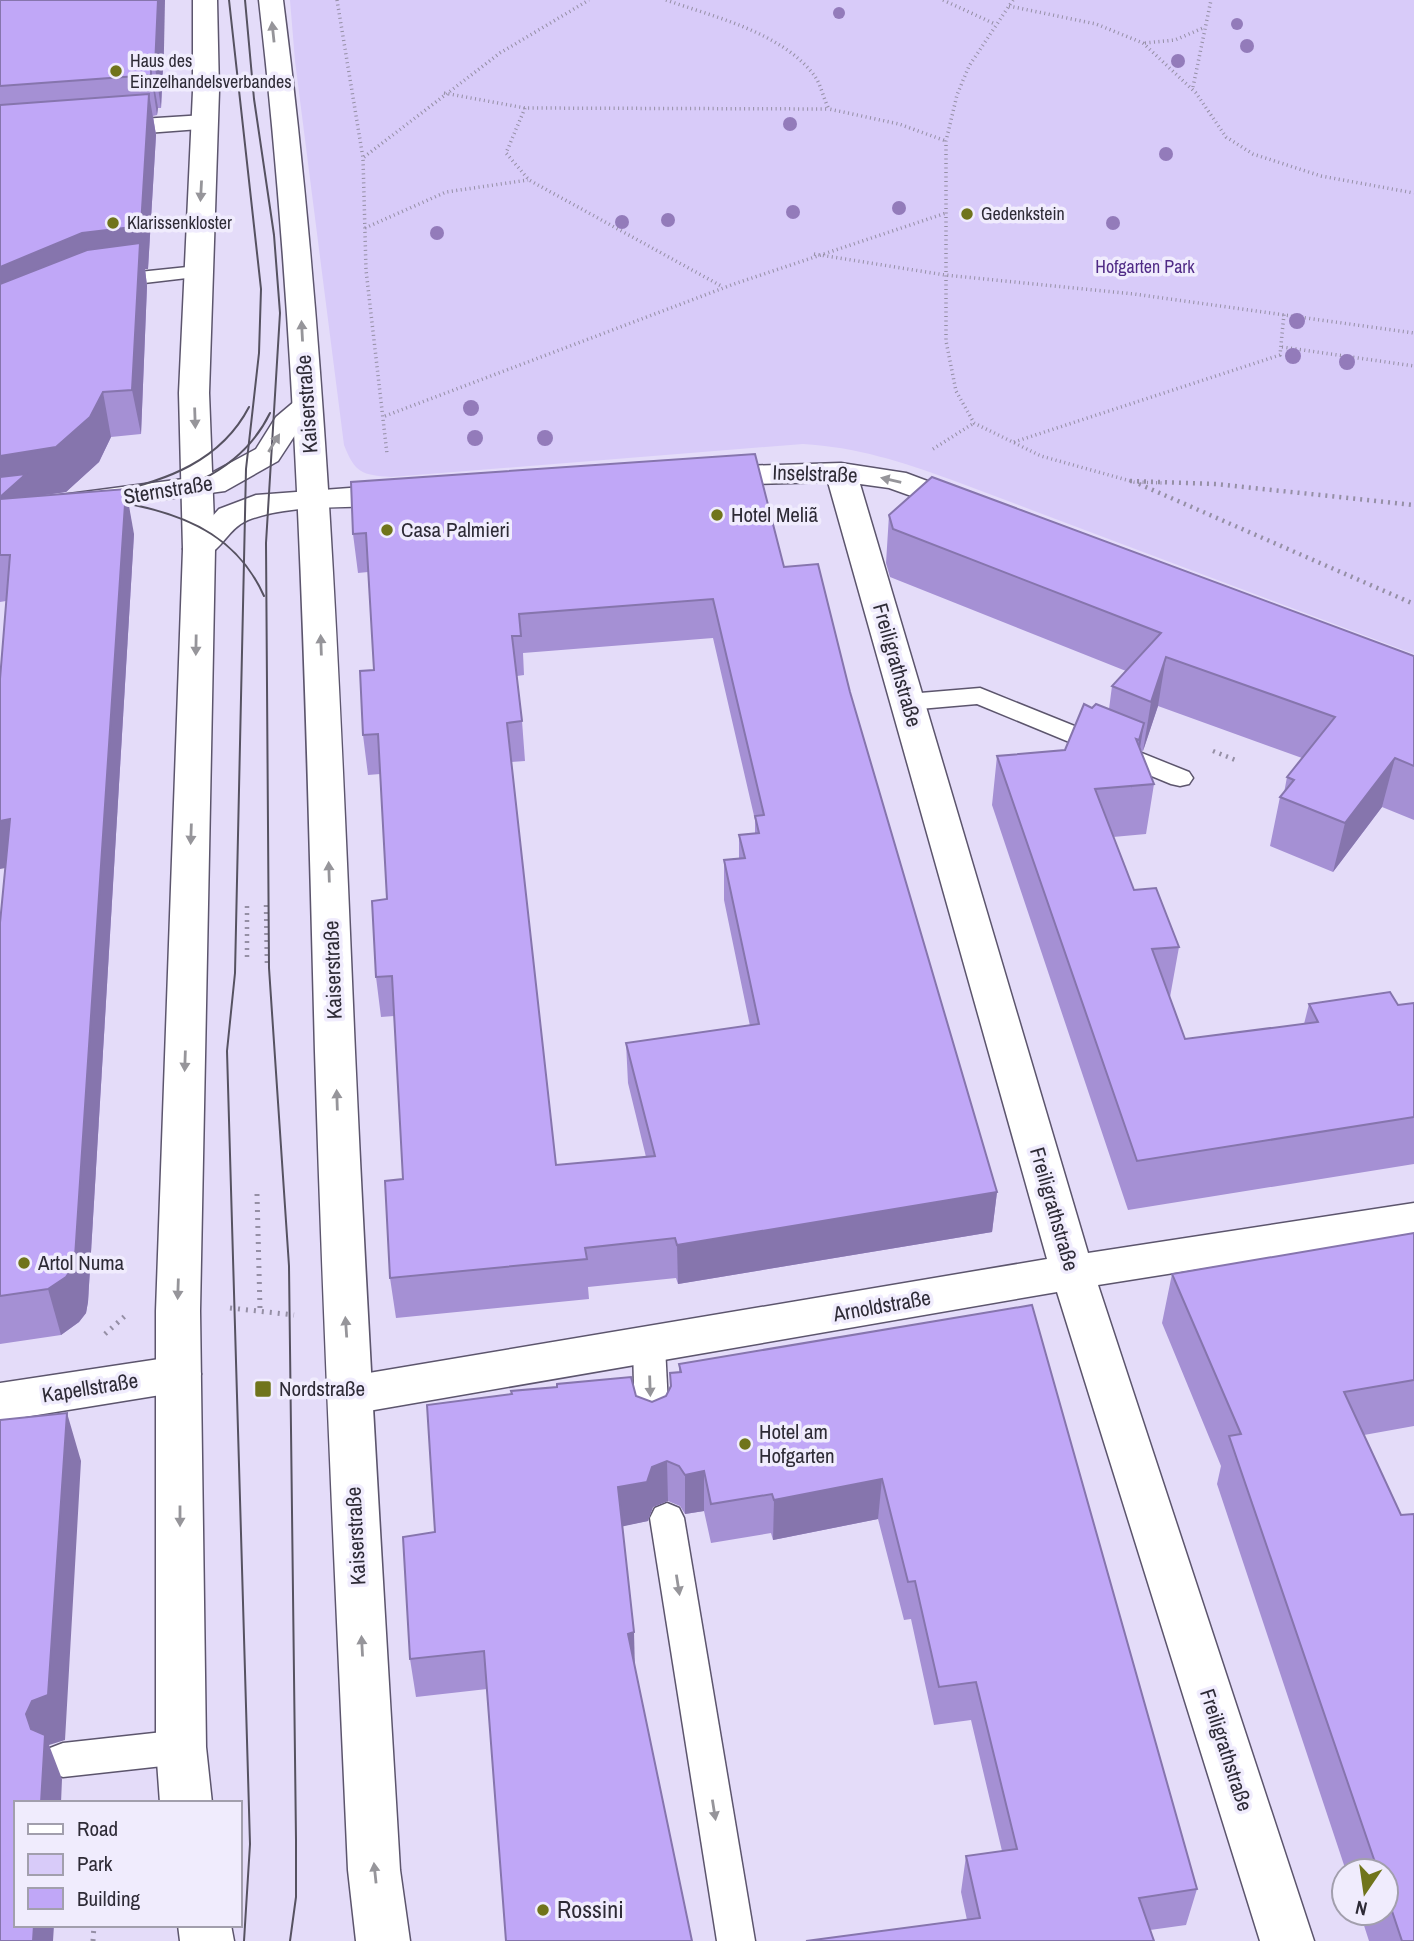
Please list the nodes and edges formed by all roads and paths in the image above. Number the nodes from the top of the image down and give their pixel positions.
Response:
1 (205, 0) edge
2 (271, 0) edge
3 (337, 0) edge
4 (589, 0) edge
5 (666, 0) edge
6 (943, 0) edge
7 (1013, 0) edge
8 (1211, 0) edge
9 (1009, 6) junction
10 (995, 24) junction
11 (1204, 28) junction
12 (1143, 44) junction
13 (1193, 88) junction
14 (444, 93) junction
15 (525, 108) junction
16 (829, 109) junction
17 (204, 122) junction
18 (0, 136) edge
19 (946, 141) junction
20 (363, 158) junction
21 (529, 180) junction
22 (1414, 193) edge
23 (946, 213) junction
24 (365, 228) junction
25 (814, 254) junction
26 (197, 272) junction
27 (945, 275) junction
28 (91, 284) edge
29 (723, 287) junction
30 (1284, 314) junction
31 (1414, 334) edge
32 (1282, 347) junction
33 (1414, 366) edge
34 (306, 407) junction
35 (1013, 443) junction
36 (841, 472) junction
37 (679, 477) edge
38 (1134, 482) junction
39 (197, 488) junction
40 (433, 492) edge
41 (313, 497) junction
42 (1414, 505) edge
43 (0, 512) edge
44 (999, 519) edge
45 (199, 549) junction
46 (1414, 604) edge
47 (908, 702) junction
48 (1180, 778) dead end
49 (266, 905) dead end
50 (247, 906) dead end
51 (247, 959) dead end
52 (267, 968) dead end
53 (257, 1194) dead end
54 (1414, 1219) edge
55 (1072, 1272) junction
56 (260, 1310) junction
57 (177, 1311) junction
58 (345, 1323) junction
59 (649, 1346) junction
60 (179, 1374) junction
61 (72, 1391) junction
62 (351, 1395) junction
63 (0, 1402) edge
64 (652, 1425) edge
65 (667, 1518) dead end
66 (181, 1747) junction
67 (63, 1760) dead end
68 (186, 1801) edge
69 (383, 1941) edge
70 (736, 1941) edge
71 (1287, 1941) edge

1 - 17 main road
34 -> 2 main road, Kaiserstraße
3 - 20 path
4 - 14 path
5 - 16 path
6 - 10 path
7 - 9 path
8 - 11 path
9 - 10 path
9 - 12 path
10 - 19 path
11 - 12 path
11 - 13 path
12 - 13 path
13 - 22 path
14 - 15 path
14 - 20 path
15 - 16 path
15 - 21 path
16 - 19 path
17 - 18 main road
17 -> 26 main road
19 - 23 path
20 - 24 path
21 - 24 path
21 - 29 path
23 - 25 path
23 - 27 path
24 - 29 path
25 - 27 path
25 - 29 path
26 - 28 lane
26 -> 39 main road
27 - 30 path
27 - 35 path
30 - 31 path
30 - 32 path
32 - 33 path
32 - 35 path
39 -> 34 main road, Sternstraße
34 - 41 main road, Kaiserstraße
35 - 38 path
36 - 37 main road, Inselstraße
44 -> 36 main road, Inselstraße
36 - 47 main road, Freiligrathstraße
38 - 42 path
38 - 46 path
39 - 43 main road, Sternstraße
39 - 45 main road
40 - 41 main road
41 - 45 main road
58 -> 41 main road, Kaiserstraße
45 -> 57 main road
47 - 48 lane
47 - 55 main road, Freiligrathstraße
49 - 52 path
50 - 51 path
53 - 56 path
54 - 55 main road, Arnoldstraße
55 - 59 main road, Arnoldstraße
55 - 71 main road, Freiligrathstraße
56 - 57 path
56 - 58 path
57 - 60 main road
57 - 61 path
62 -> 58 main road, Kaiserstraße
59 - 62 main road, Arnoldstraße
59 -> 64 lane
60 - 61 main road, Kapellstraße
60 -> 66 main road
61 - 63 main road, Kapellstraße
69 -> 62 main road, Kaiserstraße
65 -> 70 lane
66 - 67 lane
66 - 68 main road

